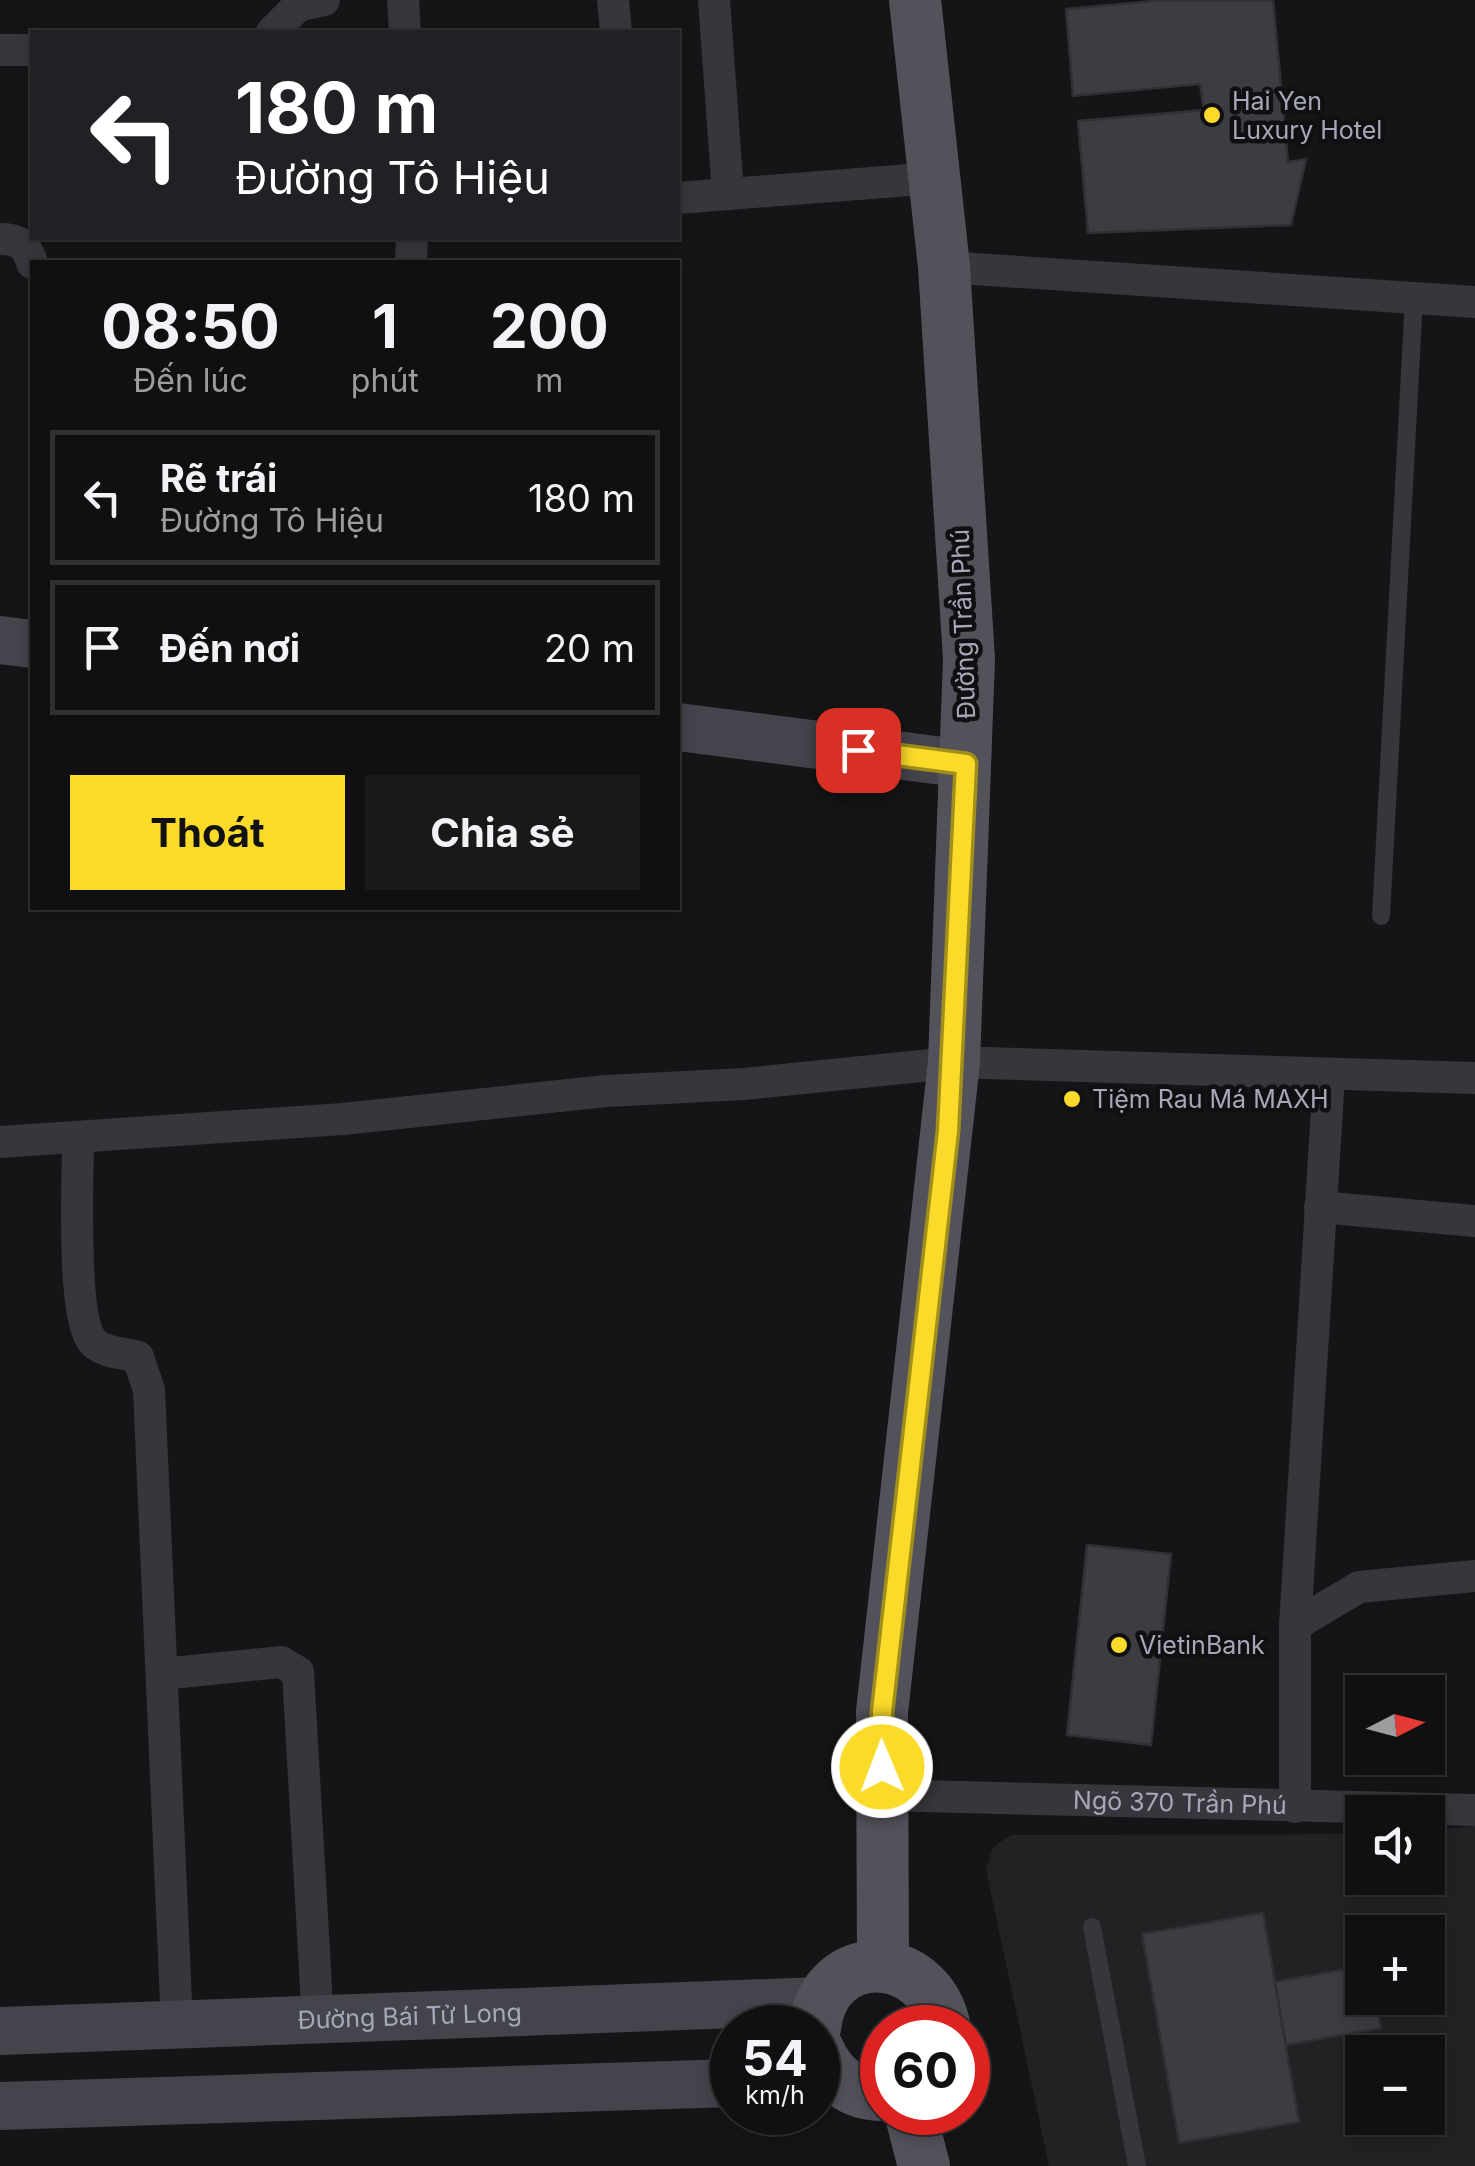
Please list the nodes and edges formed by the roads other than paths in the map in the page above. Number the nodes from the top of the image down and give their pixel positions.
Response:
1 (324, 0) edge
2 (402, 0) edge
3 (613, 0) edge
4 (714, 0) edge
5 (915, 0) edge
6 (274, 30) edge
7 (405, 30) edge
8 (616, 30) edge
9 (0, 50) edge
10 (30, 50) edge
11 (934, 178) junction
12 (728, 193) junction
13 (680, 198) edge
14 (0, 240) edge
15 (31, 260) edge
16 (944, 267) junction
17 (1414, 298) junction
18 (1475, 302) edge
19 (0, 640) edge
20 (30, 644) edge
21 (680, 727) edge
22 (966, 764) junction
23 (1381, 916) dead end
24 (952, 1062) junction
25 (1329, 1077) junction
26 (1475, 1078) edge
27 (78, 1137) junction
28 (0, 1142) edge
29 (1320, 1207) junction
30 (1475, 1221) edge
31 (1475, 1576) edge
32 (1295, 1625) junction
33 (162, 1674) junction
34 (882, 1795) junction
35 (1294, 1807) junction
36 (1475, 1810) edge
37 (1092, 1927) dead end
38 (882, 1965) junction
39 (833, 2005) edge
40 (939, 2005) edge
41 (318, 2022) junction
42 (178, 2026) junction
43 (0, 2031) edge
44 (710, 2047) edge
45 (710, 2084) edge
46 (328, 2098) junction
47 (0, 2106) edge
48 (916, 2135) edge
49 (924, 2166) edge
50 (1137, 2166) edge

1 - 6 street
2 - 7 street
3 - 8 street
4 - 12 street
5 - 11 main road, Đường Trần Phú
9 - 10 street
11 - 12 street
11 - 16 main road, Đường Trần Phú
12 - 13 street
14 - 15 street
16 - 17 street
16 - 22 main road, Đường Trần Phú
17 - 18 street
17 - 23 lane
19 - 20 street
21 - 22 street
22 - 24 main road, Đường Trần Phú
24 - 25 street
24 - 27 street
24 - 34 main road, Đường Trần Phú
25 - 26 street
25 - 29 street
27 - 28 street
27 - 33 street
29 - 30 street
29 - 32 street
31 - 32 street
32 - 35 street
33 - 41 street
33 - 42 street
34 - 35 street, Ngõ 370 Trần Phú
34 - 38 main road, Đường Trần Phú
35 - 36 street, Ngõ 370 Trần Phú
37 - 50 lane
38 - 39 main road
38 - 40 main road
41 - 42 street, Đường Bái Tử Long
41 - 44 street, Đường Bái Tử Long
41 - 46 street
42 - 43 street, Đường Bái Tử Long
45 - 46 street
46 - 47 street
48 - 49 main road

